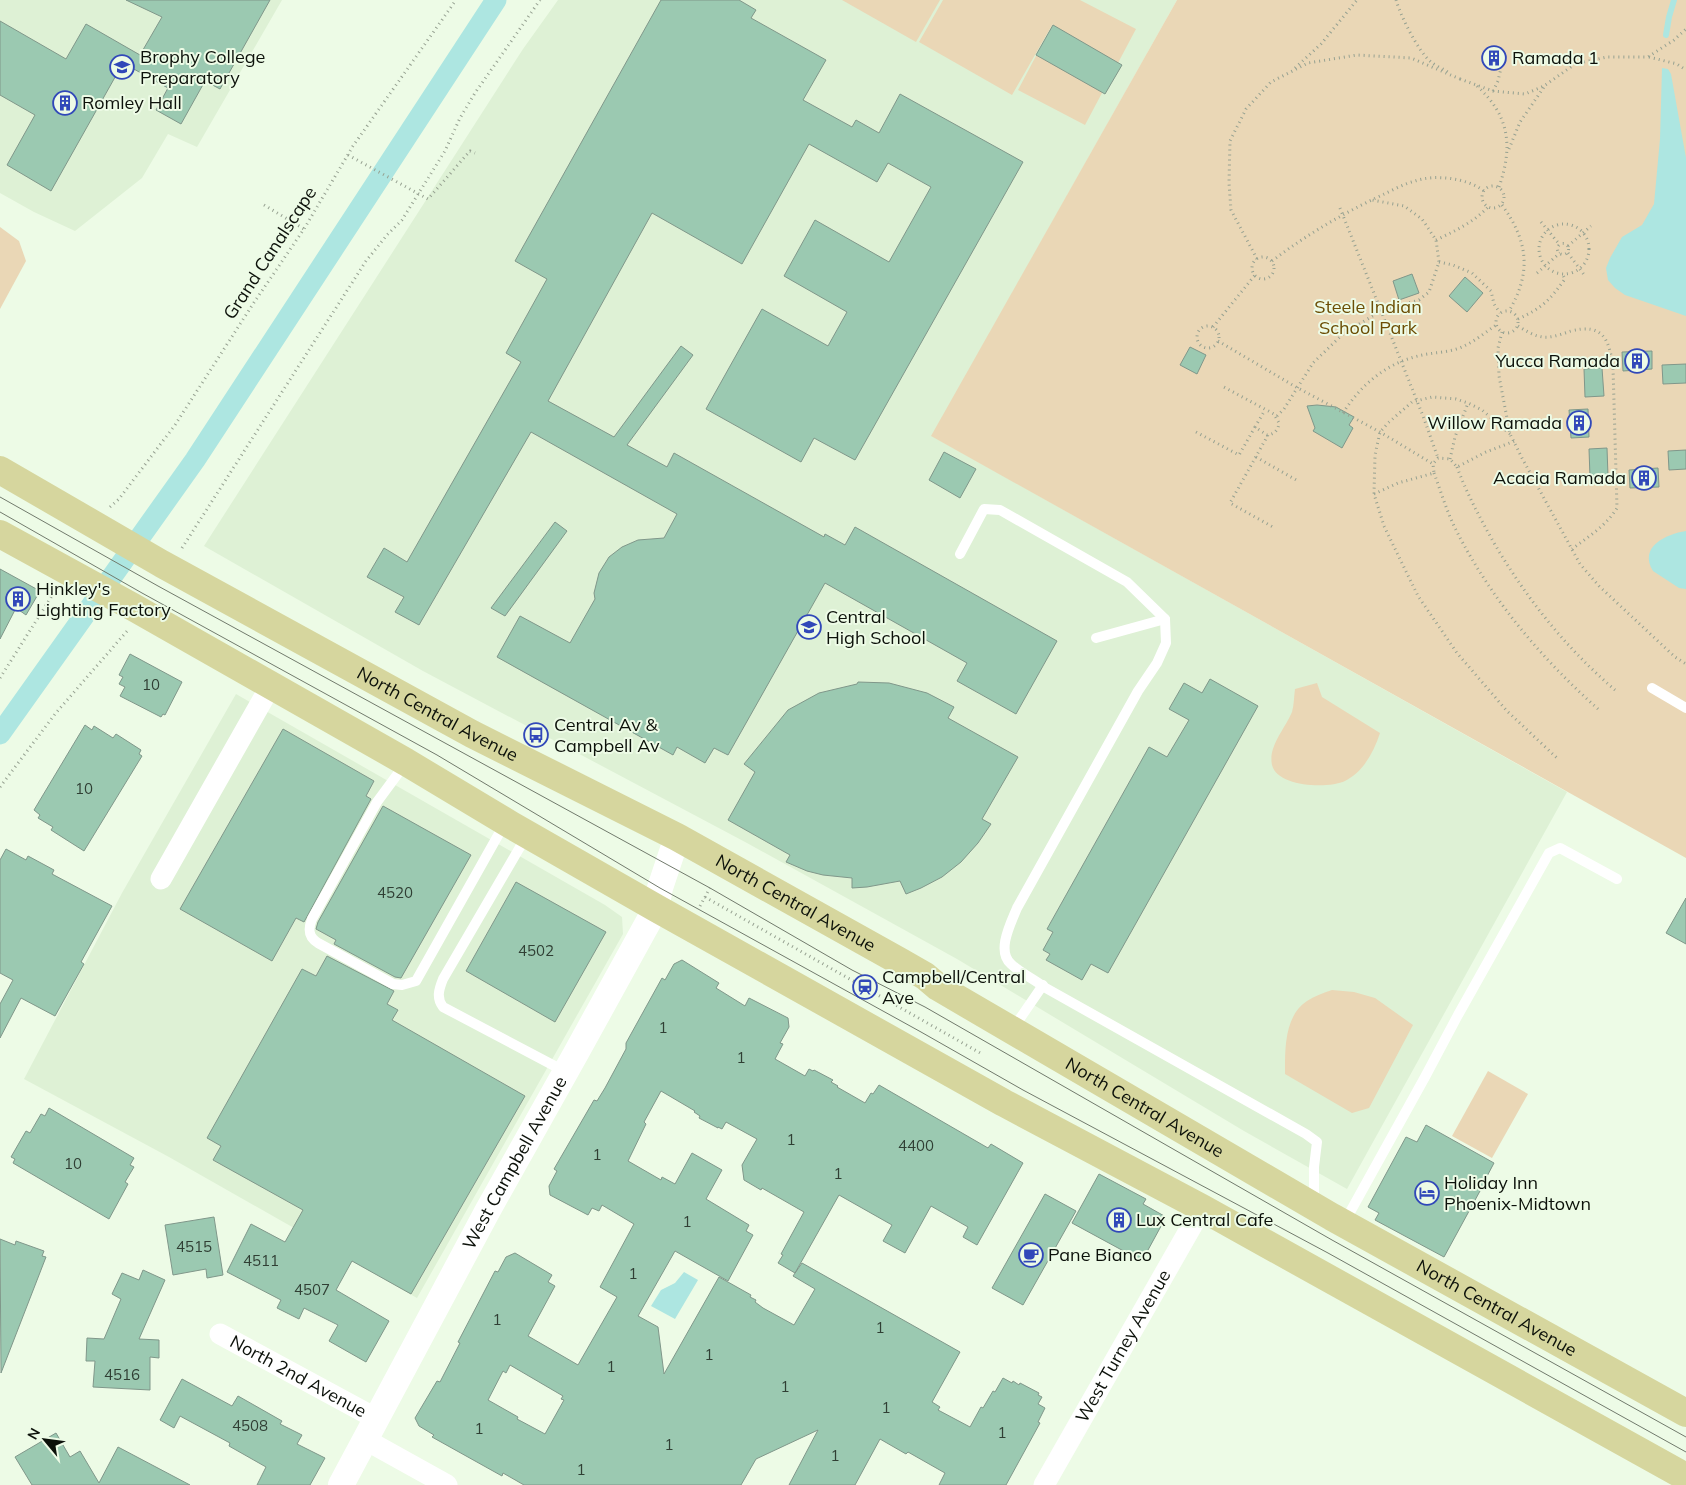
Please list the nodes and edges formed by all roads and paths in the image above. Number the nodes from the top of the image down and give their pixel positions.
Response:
1 (456, 0) edge
2 (540, 0) edge
3 (1357, 0) edge
4 (1396, 0) edge
5 (1686, 29) edge
6 (1648, 57) junction
7 (1497, 62) dead end
8 (1686, 70) edge
9 (1292, 72) junction
10 (1460, 79) junction
11 (1475, 85) junction
12 (1544, 86) junction
13 (1493, 91) junction
14 (1508, 150) junction
15 (475, 153) dead end
16 (348, 155) junction
17 (1499, 187) junction
18 (1484, 191) junction
19 (418, 193) junction
20 (1372, 200) junction
21 (264, 205) dead end
22 (1502, 205) junction
23 (1488, 207) junction
24 (1340, 208) dead end
25 (1343, 215) junction
26 (1541, 222) dead end
27 (1592, 226) dead end
28 (304, 229) junction
29 (1548, 230) junction
30 (1583, 233) junction
31 (1436, 240) junction
32 (1560, 245) junction
33 (1568, 246) junction
34 (1568, 253) junction
35 (1560, 254) junction
36 (1257, 259) junction
37 (1272, 260) junction
38 (1439, 262) junction
39 (1545, 266) junction
40 (1580, 269) junction
41 (1537, 273) dead end
42 (1255, 275) junction
43 (1563, 275) junction
44 (1585, 276) dead end
45 (1381, 311) junction
46 (1509, 311) junction
47 (1500, 313) junction
48 (1518, 319) junction
49 (1496, 325) junction
50 (1518, 326) junction
51 (1213, 327) junction
52 (1502, 332) junction
53 (1218, 342) junction
54 (1401, 362) junction
55 (1222, 386) dead end
56 (1296, 387) junction
57 (1417, 401) junction
58 (1468, 403) junction
59 (1265, 410) junction
60 (1342, 413) junction
61 (1277, 416) junction
62 (1255, 427) junction
63 (1196, 432) dead end
64 (1380, 432) junction
65 (1268, 434) junction
66 (1510, 434) junction
67 (1514, 441) junction
68 (1256, 457) junction
69 (1438, 458) junction
70 (1450, 459) junction
71 (1433, 464) junction
72 (1458, 467) junction
73 (0, 470) edge
74 (1434, 473) junction
75 (1298, 481) dead end
76 (1374, 494) junction
77 (108, 521) junction
78 (1273, 527) dead end
79 (0, 534) edge
80 (1572, 549) junction
81 (960, 554) dead end
82 (170, 560) junction
83 (58, 587) dead end
84 (132, 616) junction
85 (1165, 619) junction
86 (1096, 638) dead end
87 (1686, 664) edge
88 (0, 678) edge
89 (270, 685) junction
90 (1652, 688) dead end
91 (1615, 690) dead end
92 (1686, 708) edge
93 (1598, 709) dead end
94 (1557, 758) dead end
95 (406, 762) junction
96 (0, 786) edge
97 (516, 828) junction
98 (677, 837) junction
99 (1617, 879) dead end
100 (161, 880) dead end
101 (710, 888) dead end
102 (705, 897) junction
103 (656, 908) junction
104 (698, 909) dead end
105 (1043, 985) junction
106 (1011, 1030) junction
107 (982, 1054) dead end
108 (566, 1072) junction
109 (1314, 1207) junction
110 (1202, 1208) junction
111 (1344, 1224) junction
112 (220, 1334) dead end
113 (1686, 1413) edge
114 (371, 1430) junction
115 (1686, 1478) edge
116 (341, 1485) edge
117 (447, 1485) edge
118 (1044, 1485) edge

1 - 16 path, Grand Canalscape
2 - 19 path
3 - 9 path
4 - 10 path
5 - 6 path
6 - 8 path
6 - 12 path
7 - 13 path
9 - 10 path
9 - 36 path
10 - 11 path
11 - 13 path
11 - 14 path
12 - 13 path
12 - 14 path
14 - 17 path
15 - 19 path
16 - 19 path
16 - 28 path, Grand Canalscape
17 - 18 path
17 - 22 path
18 - 20 path
18 - 23 path
19 - 82 path
20 - 25 path
20 - 31 path
21 - 28 path
22 - 23 path
22 - 46 path
23 - 31 path
24 - 25 path
25 - 37 path
25 - 45 path
26 - 29 path
27 - 30 path
28 - 77 path, Grand Canalscape
29 - 30 path
29 - 32 path
29 - 39 path
30 - 33 path
30 - 40 path
31 - 38 path
32 - 33 path
32 - 35 path
33 - 34 path
34 - 35 path
34 - 40 path
35 - 39 path
36 - 37 path
36 - 42 path
37 - 42 path
38 - 45 path
38 - 47 path
39 - 41 path
39 - 43 path
40 - 43 path
40 - 44 path
42 - 51 path
43 - 48 path
45 - 54 path
45 - 56 path
46 - 47 path
46 - 48 path
47 - 49 path
48 - 50 path
49 - 52 path
49 - 54 path
50 - 52 path
50 - 80 path
51 - 53 path
51 - 53 path
52 - 66 path
53 - 56 path
54 - 57 path
54 - 60 path
55 - 59 path
56 - 60 path
56 - 61 path
57 - 58 path
57 - 64 path
57 - 69 path
58 - 66 path
58 - 70 path
59 - 61 path
59 - 62 path
60 - 64 path
61 - 65 path
62 - 63 path
62 - 65 path
64 - 71 path
64 - 76 path
65 - 68 path
66 - 67 path
67 - 72 path
67 - 80 path
68 - 75 path
68 - 78 path
69 - 70 path
69 - 71 path
70 - 72 path
71 - 74 path
72 - 91 path
73 - 77 main road, North Central Avenue
74 - 76 path
74 - 93 path
76 - 94 path
77 - 82 main road, North Central Avenue
79 - 84 main road
80 - 87 path
81 - 85 lane
82 - 98 main road, North Central Avenue
83 - 88 path
84 - 89 main road
84 - 96 path
85 - 86 lane
85 - 105 lane
89 - 95 main road
89 - 100 street
90 - 92 lane
95 - 97 main road
95 - 97 lane
97 - 103 main road
97 - 108 lane
98 - 103 street, West Campbell Avenue
98 - 106 main road, North Central Avenue
99 - 111 lane
101 - 102 path
102 - 104 path
102 - 107 path
103 - 108 street, West Campbell Avenue
103 - 110 main road
105 - 106 lane
105 - 109 lane
106 - 109 main road, North Central Avenue
108 - 114 street, West Campbell Avenue
109 - 111 main road, North Central Avenue
110 - 115 main road
110 - 118 street, West Turney Avenue
111 - 113 main road, North Central Avenue
112 - 114 street, North 2nd Avenue
114 - 116 street, West Campbell Avenue
114 - 117 street, North 2nd Avenue

